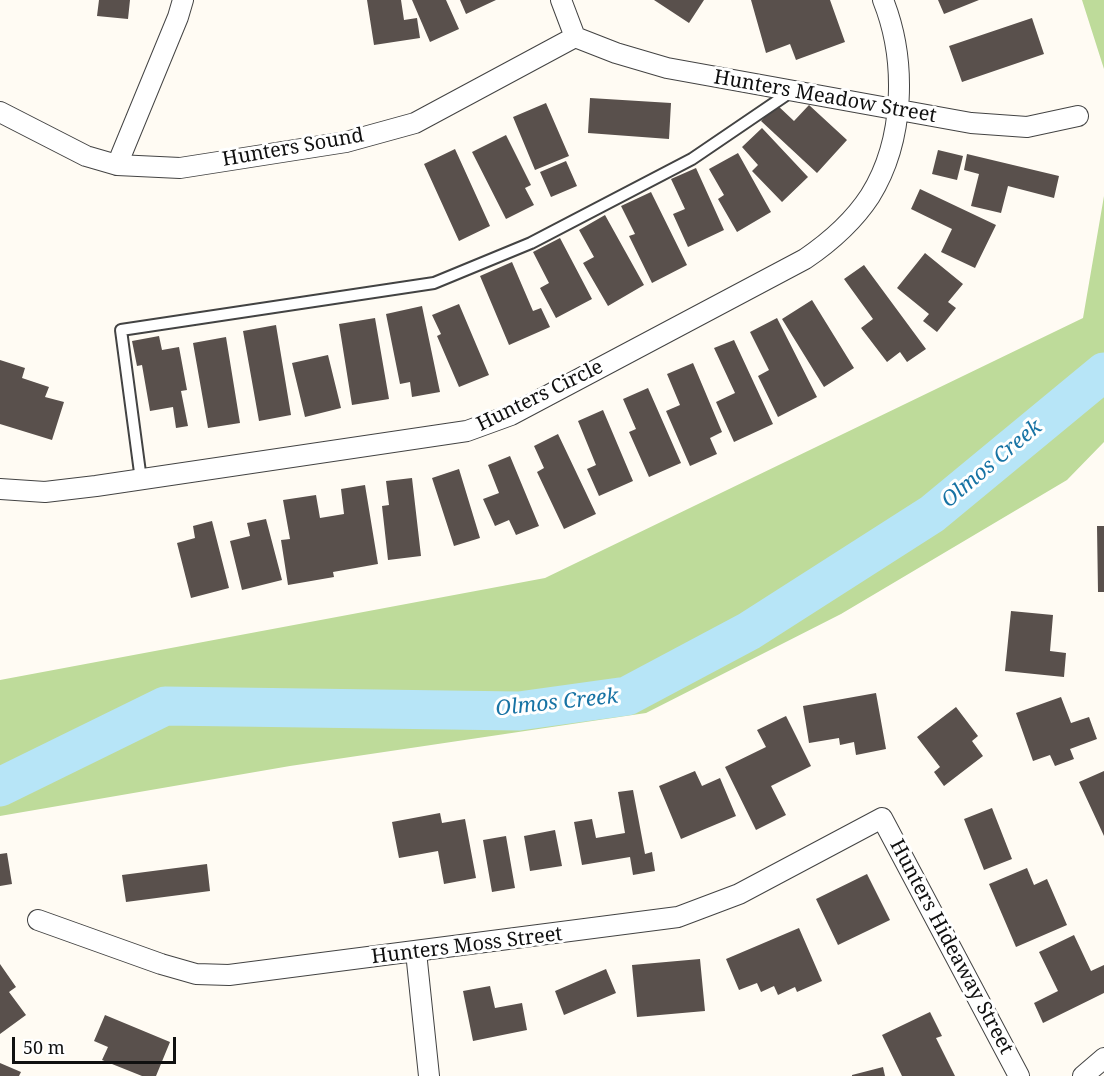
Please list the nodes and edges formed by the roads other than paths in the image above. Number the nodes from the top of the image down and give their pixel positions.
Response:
1 (183, 0) edge
2 (561, 0) edge
3 (884, 0) edge
4 (575, 37) junction
5 (792, 91) junction
6 (897, 110) junction
7 (0, 112) edge
8 (1078, 116) dead end
9 (117, 165) junction
10 (141, 480) junction
11 (0, 489) edge
12 (882, 818) joint
13 (38, 920) dead end
14 (416, 952) junction
15 (1104, 1058) edge
16 (429, 1076) edge
17 (1020, 1076) edge
18 (1083, 1076) edge

1 - 9 street
2 - 4 street
3 - 6 street, Hunters Circle
4 - 5 street, Hunters Meadow Street
4 - 9 street, Hunters Sound
5 - 6 street, Hunters Meadow Street
5 - 10 lane
6 - 8 street, Hunters Meadow Street
6 - 10 street, Hunters Circle
7 - 9 street, Hunters Sound
10 - 11 street, Hunters Circle
12 - 14 street, Hunters Moss Street
12 - 17 street, Hunters Hideaway Street
13 - 14 street, Hunters Moss Street
14 - 16 street
15 - 18 street

